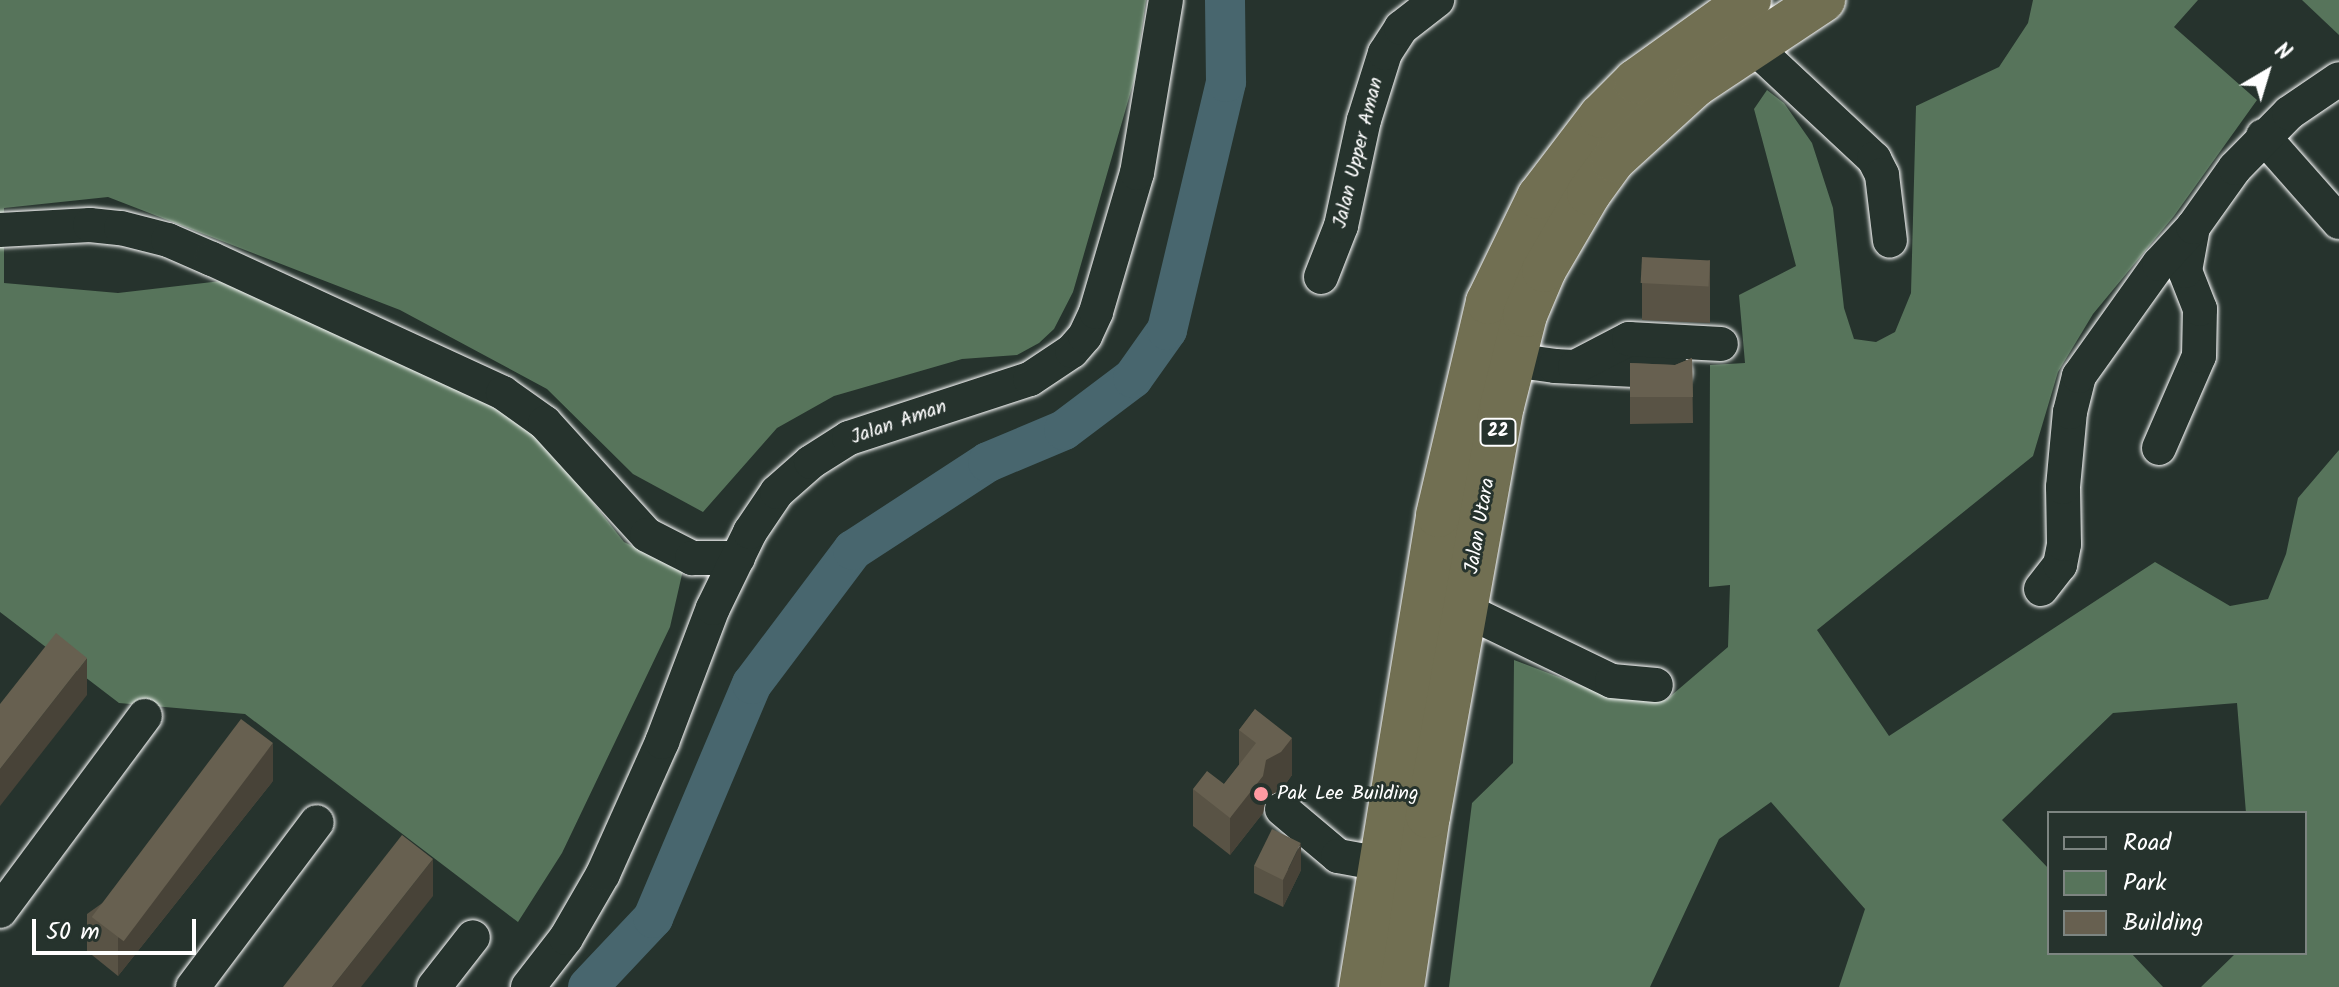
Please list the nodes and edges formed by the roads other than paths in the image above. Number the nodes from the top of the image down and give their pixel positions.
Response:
1 (1166, 0) edge
2 (1437, 0) edge
3 (1749, 0) edge
4 (1823, 0) edge
5 (1753, 46) junction
6 (2339, 79) edge
7 (2263, 136) junction
8 (2339, 222) edge
9 (2193, 227) junction
10 (0, 230) edge
11 (1890, 241) dead end
12 (1321, 277) dead end
13 (1721, 344) dead end
14 (1512, 360) junction
15 (1575, 367) junction
16 (1675, 372) edge
17 (2159, 448) dead end
18 (738, 558) junction
19 (2041, 589) dead end
20 (1465, 610) junction
21 (1656, 685) dead end
22 (145, 716) dead end
23 (1282, 809) dead end
24 (317, 822) dead end
25 (1381, 864) junction
26 (0, 911) edge
27 (473, 937) dead end
28 (193, 987) edge
29 (434, 987) edge
30 (528, 987) edge
31 (1361, 987) edge
32 (1402, 987) edge

1 - 18 street, Jalan Aman
2 - 12 street, Jalan Upper Aman
3 - 25 highway, 22
4 - 5 highway, Jalan Utara / 22
5 - 11 street
5 - 14 highway, Jalan Utara / 22
6 - 7 street
7 - 8 street
7 - 9 street
9 - 17 street
9 - 19 street
10 - 18 street
13 - 15 street
14 - 15 street
14 - 20 highway, Jalan Utara / 22
15 - 16 street
18 - 30 street, Jalan Aman
20 - 21 street
20 - 32 highway, Jalan Utara / 22
22 - 26 street
23 - 25 street
24 - 28 street
25 - 31 highway, 22
27 - 29 street

